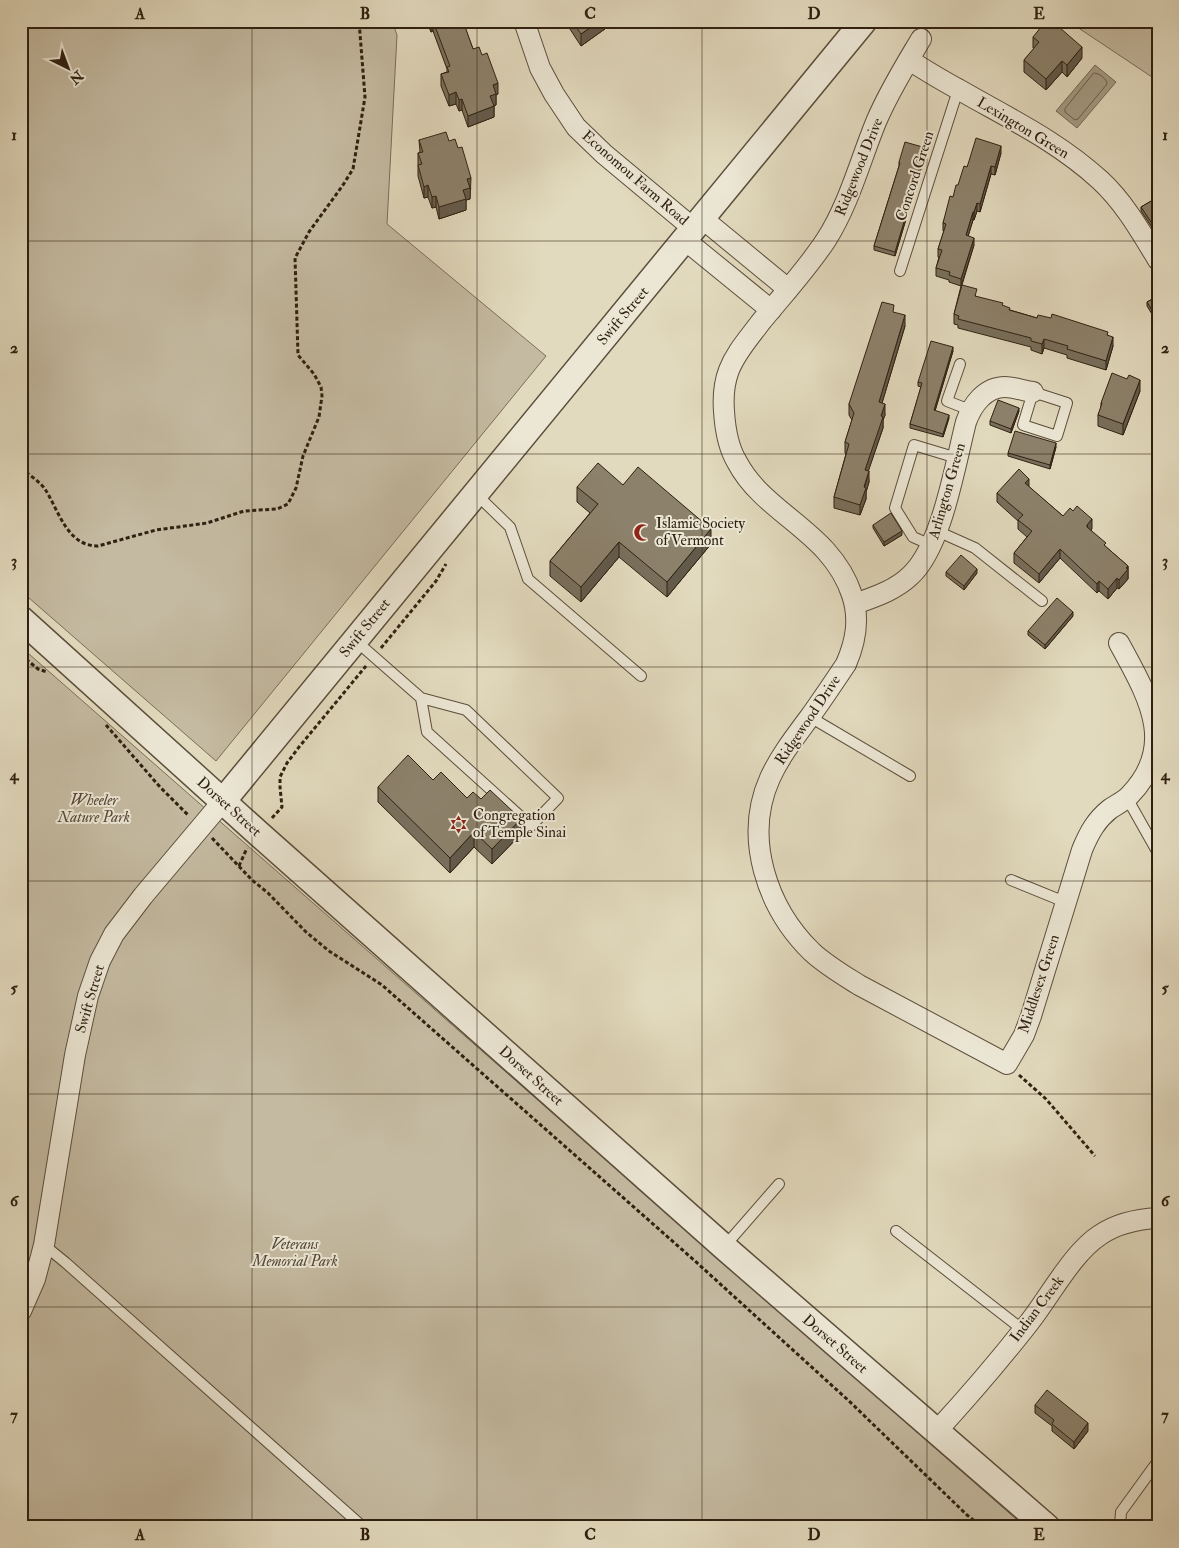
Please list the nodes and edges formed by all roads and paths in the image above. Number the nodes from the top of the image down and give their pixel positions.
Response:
1 (359, 21) edge
2 (524, 21) edge
3 (864, 21) edge
4 (921, 39) dead end
5 (909, 60) junction
6 (958, 90) junction
7 (694, 229) junction
8 (1152, 238) edge
9 (1158, 260) edge
10 (900, 272) dead end
11 (788, 289) junction
12 (771, 310) junction
13 (960, 364) dead end
14 (1033, 392) junction
15 (970, 410) junction
16 (957, 458) junction
17 (21, 468) edge
18 (475, 494) junction
19 (934, 538) junction
20 (1042, 600) dead end
21 (855, 604) junction
22 (21, 619) edge
23 (355, 640) junction
24 (1119, 643) dead end
25 (21, 655) edge
26 (52, 673) dead end
27 (641, 676) dead end
28 (421, 698) junction
29 (810, 717) junction
30 (100, 718) dead end
31 (910, 776) dead end
32 (1127, 798) junction
33 (223, 801) junction
34 (201, 828) junction
35 (248, 846) dead end
36 (1158, 853) edge
37 (239, 866) junction
38 (1010, 880) dead end
39 (1065, 902) junction
40 (1007, 1064) junction
41 (1095, 1156) dead end
42 (778, 1184) dead end
43 (1158, 1218) edge
44 (896, 1231) dead end
45 (44, 1245) junction
46 (724, 1247) junction
47 (21, 1310) edge
48 (1023, 1330) junction
49 (936, 1432) junction
50 (1158, 1461) edge
51 (363, 1527) edge
52 (982, 1527) edge
53 (1047, 1527) edge
54 (1120, 1527) edge

1 - 17 path
2 - 7 street, Economou Farm Road
3 - 7 street, Swift Street
4 - 5 street, Ridgewood Drive
5 - 6 street, Lexington Green
5 - 11 street, Ridgewood Drive
6 - 8 street, Lexington Green
6 - 10 lane, Concord Green
7 - 11 street
7 - 12 street
7 - 18 street, Swift Street
8 - 9 street, Lexington Green
11 - 12 street, Ridgewood Drive
12 - 21 street, Ridgewood Drive
13 - 15 lane
14 - 14 lane
14 - 15 street
15 - 16 street, Arlington Green
16 - 19 street, Arlington Green
16 - 19 lane
18 - 23 street, Swift Street
18 - 27 lane
19 - 20 lane
19 - 21 street, Arlington Green
21 - 29 street, Ridgewood Drive
22 - 33 street, Dorset Street
23 - 28 lane
23 - 33 street, Swift Street
24 - 32 street, Middlesex Green
25 - 26 path
28 - 28 lane
29 - 31 lane
29 - 40 street, Ridgewood Drive
30 - 34 path
32 - 36 lane
32 - 39 street, Middlesex Green
33 - 34 street, Swift Street
33 - 46 street, Dorset Street
34 - 37 path
34 - 45 street, Swift Street
35 - 37 path
37 - 52 path
38 - 39 lane
39 - 40 street, Middlesex Green
40 - 41 path
42 - 46 lane
43 - 48 street, Indian Creek
44 - 48 lane
45 - 47 street, Swift Street
45 - 51 lane
46 - 49 street, Dorset Street
48 - 49 street, Indian Creek
49 - 53 street, Dorset Street
50 - 54 lane

